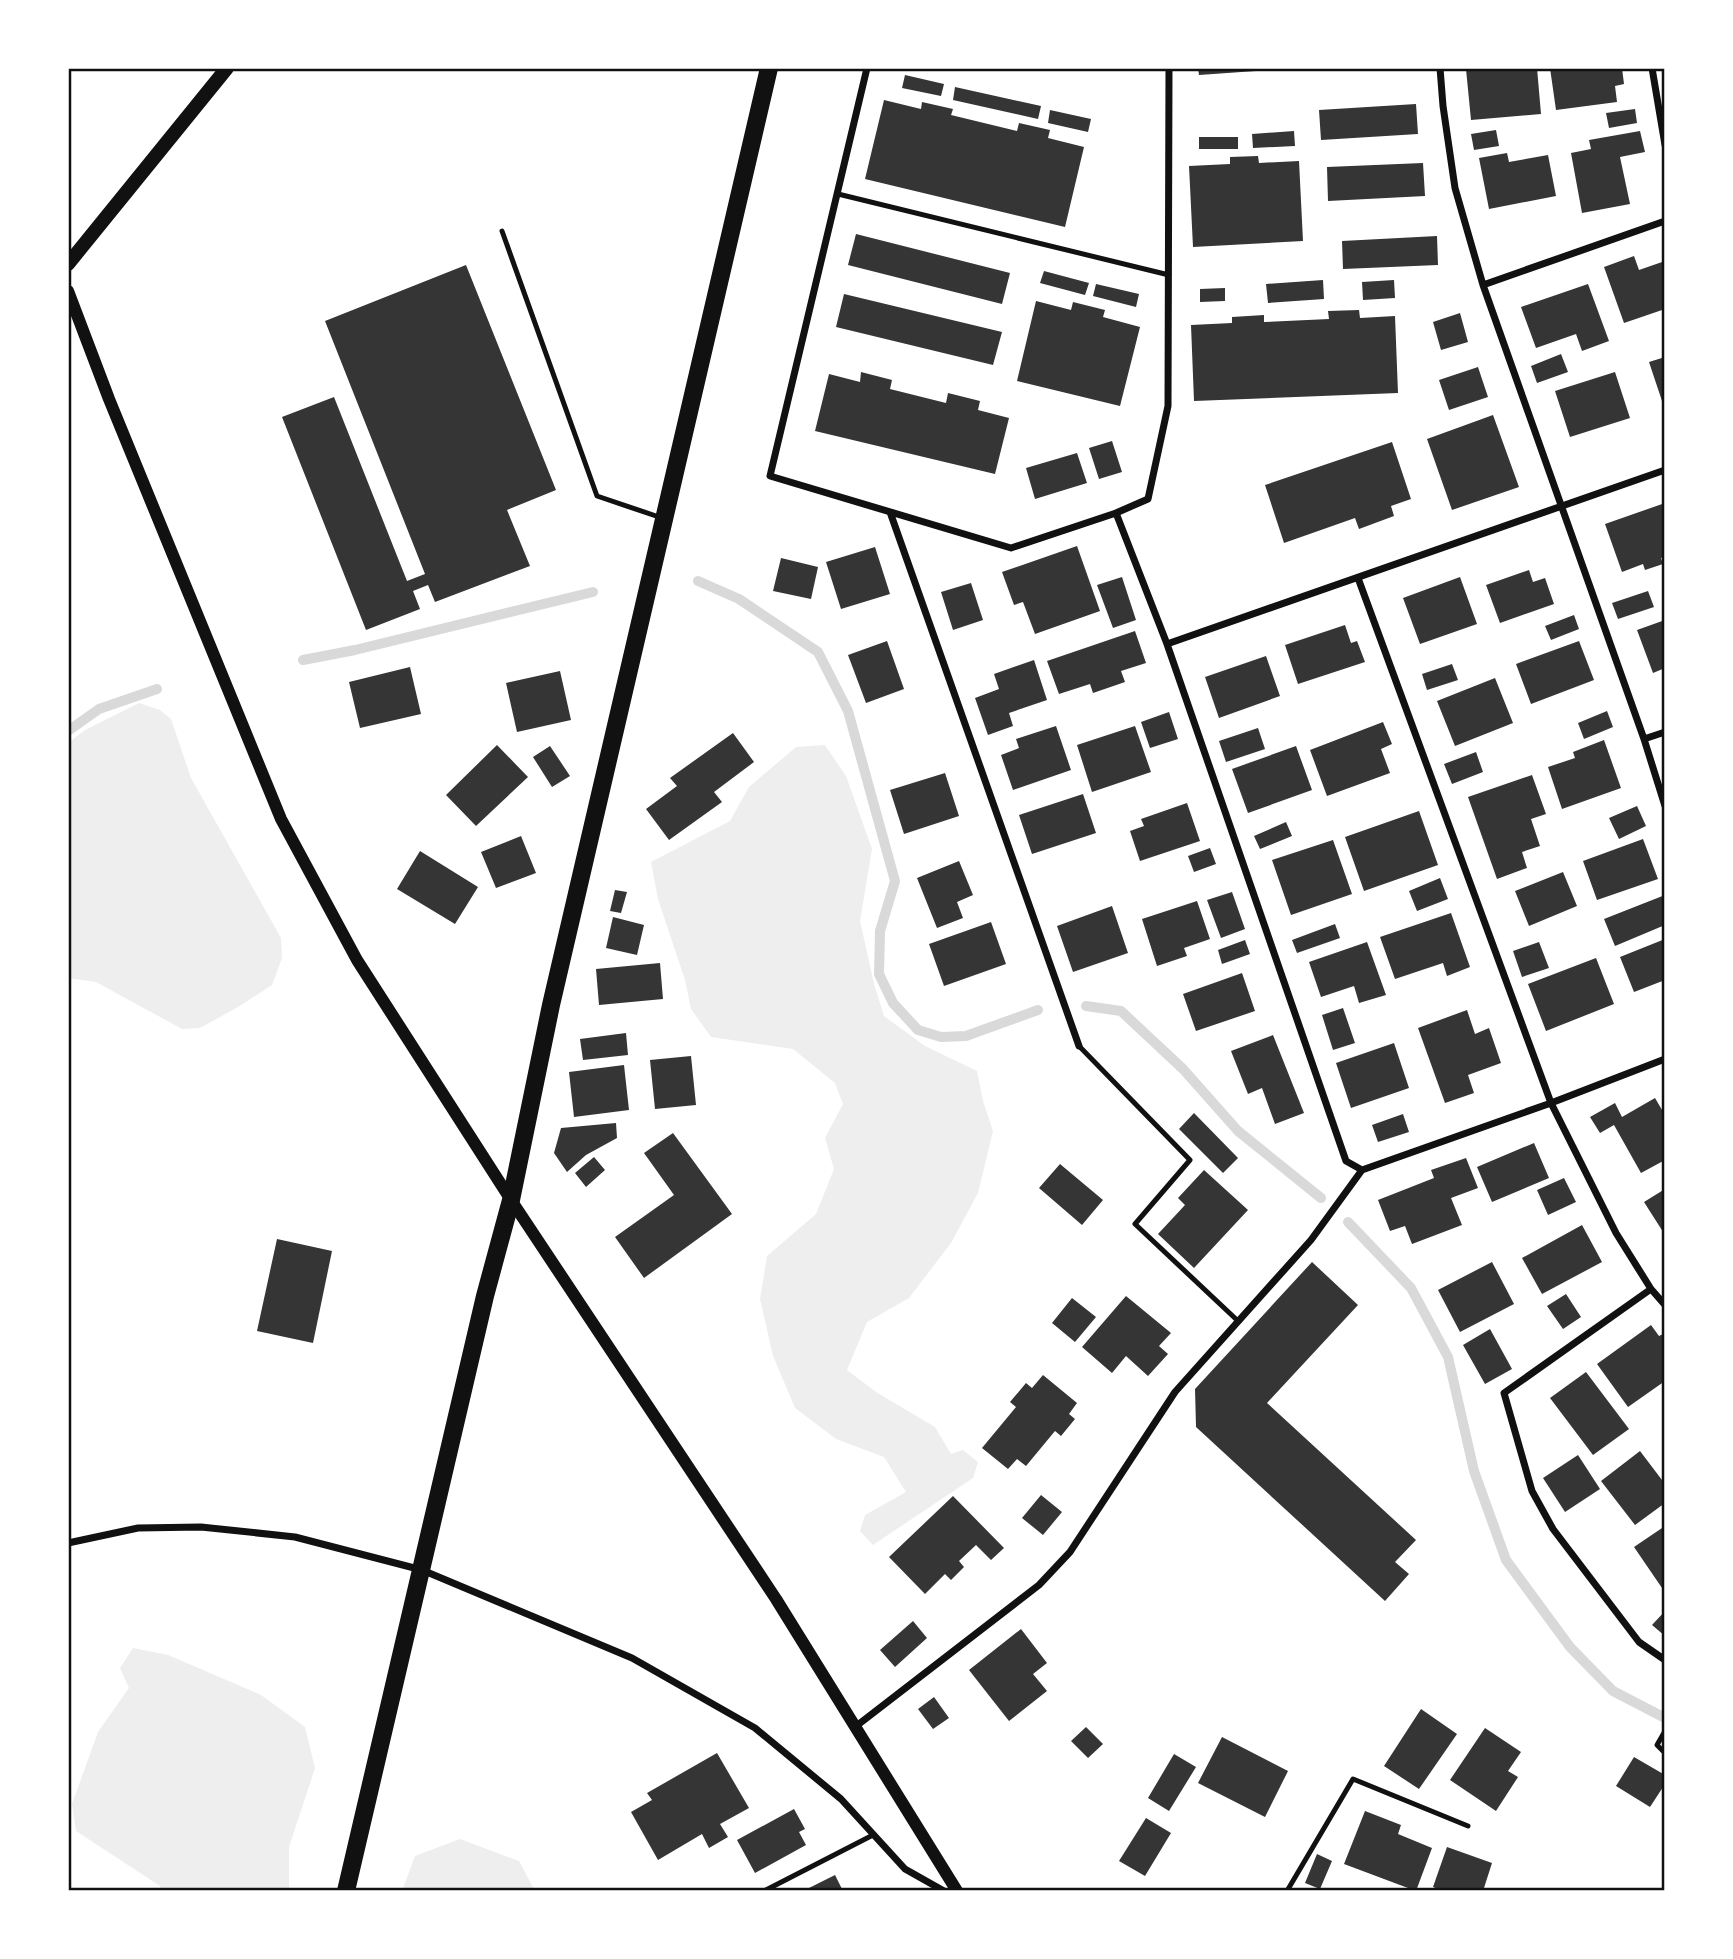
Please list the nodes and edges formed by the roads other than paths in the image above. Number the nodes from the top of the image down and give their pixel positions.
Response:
1 (227, 68) edge
2 (769, 68) edge
3 (867, 68) edge
4 (1169, 68) edge
5 (1440, 68) edge
6 (1651, 68) edge
7 (1665, 145) edge
8 (838, 194) junction
9 (1665, 221) edge
10 (502, 231) dead end
11 (68, 264) edge
12 (1169, 275) junction
13 (1483, 285) junction
14 (68, 291) edge
15 (1665, 470) edge
16 (1561, 506) junction
17 (890, 512) junction
18 (1116, 513) junction
19 (665, 519) junction
20 (1358, 578) junction
21 (1167, 644) junction
22 (1665, 732) edge
23 (1644, 739) junction
24 (1665, 806) edge
25 (1079, 1046) joint
26 (1665, 1059) edge
27 (1551, 1103) junction
28 (1362, 1170) junction
29 (511, 1200) junction
30 (1651, 1289) junction
31 (1665, 1305) edge
32 (1238, 1321) junction
33 (68, 1543) edge
34 (422, 1570) junction
35 (1665, 1660) edge
36 (855, 1727) junction
37 (1664, 1733) edge
38 (1665, 1753) edge
39 (1468, 1826) dead end
40 (873, 1835) junction
41 (346, 1891) edge
42 (764, 1891) edge
43 (944, 1891) edge
44 (957, 1891) edge
45 (1287, 1891) edge

1 - 11 main road
2 - 19 main road
3 - 8 street
4 - 12 street
5 - 13 street
6 - 7 street
8 - 12 lane
8 - 17 street
9 - 13 street
10 - 19 lane
12 - 18 street
13 - 16 street
14 - 29 street
15 - 16 street
16 - 20 street
16 - 23 street
17 - 18 street
17 - 25 street
18 - 21 street
19 - 29 main road
20 - 21 street
20 - 27 street
21 - 28 street
22 - 23 street
23 - 24 street
25 - 32 lane
26 - 27 street
27 - 28 street
27 - 30 street
28 - 32 street
29 - 34 main road
29 - 36 street
30 - 31 street
30 - 35 street
32 - 36 street
33 - 34 street
34 - 40 street
34 - 41 main road
36 - 44 street
37 - 38 lane
39 - 45 lane
40 - 42 lane
40 - 43 street

